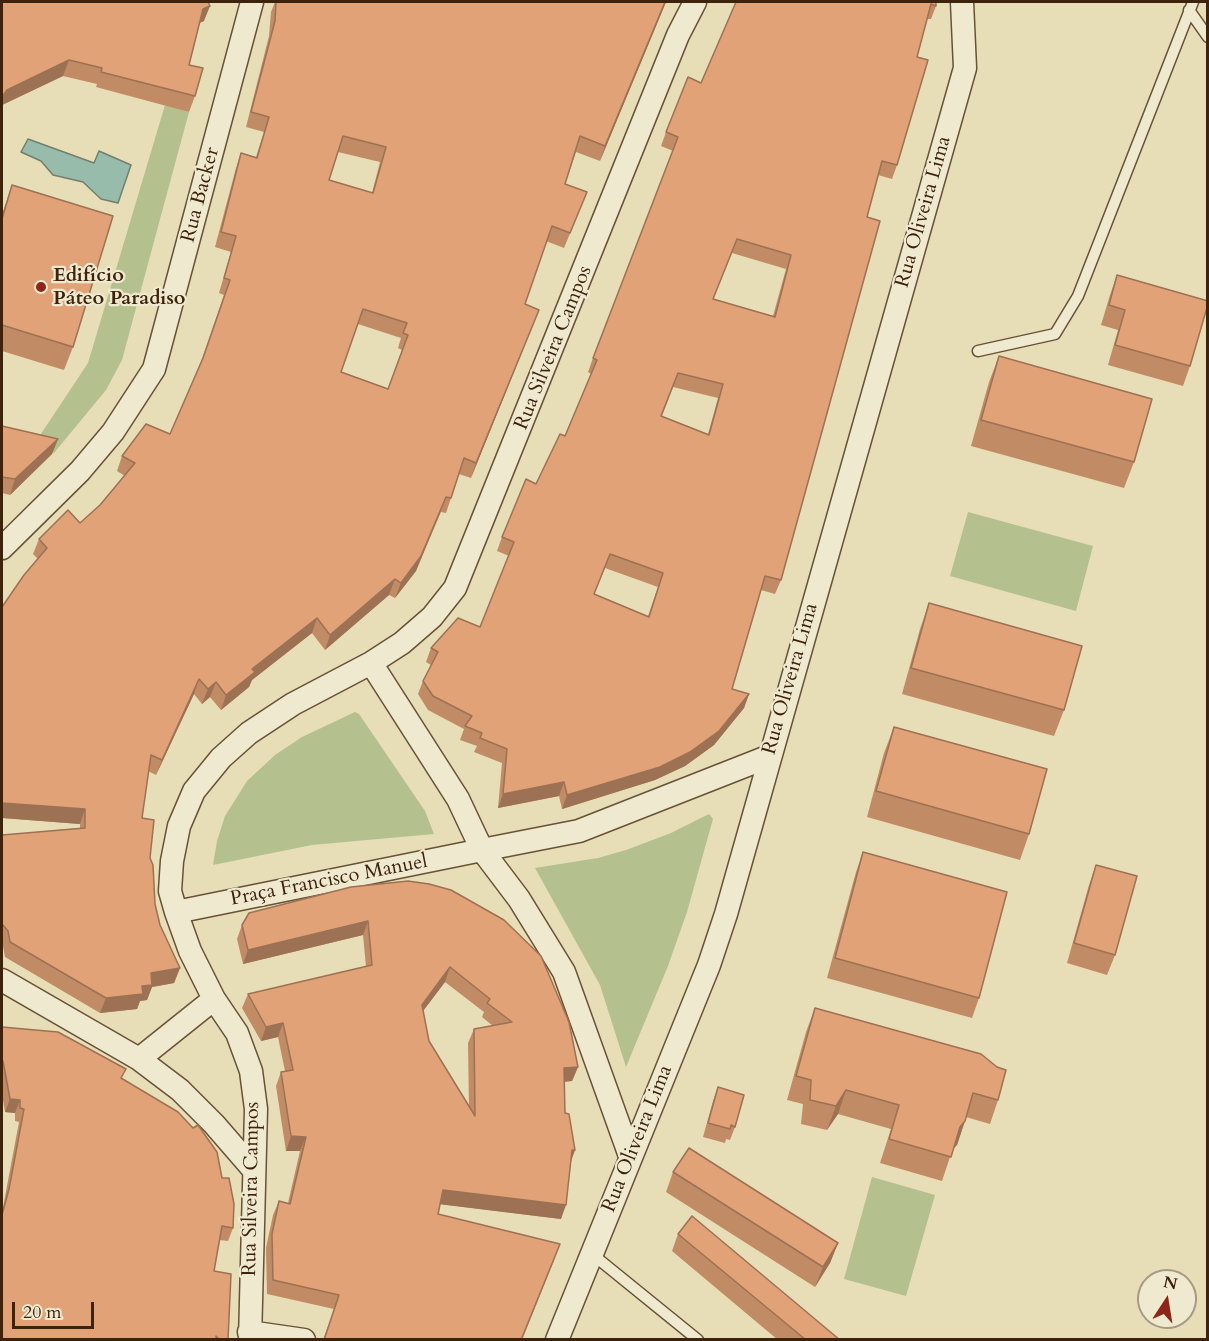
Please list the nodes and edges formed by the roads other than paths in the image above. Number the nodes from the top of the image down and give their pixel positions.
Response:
1 (252, 2) edge
2 (695, 2) edge
3 (962, 2) edge
4 (1191, 6) edge
5 (1208, 37) edge
6 (978, 351) dead end
7 (2, 548) edge
8 (371, 663) junction
9 (770, 756) junction
10 (482, 850) junction
11 (176, 912) junction
12 (2, 980) edge
13 (214, 999) junction
14 (140, 1059) junction
15 (630, 1156) junction
16 (253, 1169) junction
17 (592, 1254) junction
18 (250, 1336) edge
19 (304, 1340) edge
20 (557, 1340) edge
21 (698, 1340) edge

1 - 7 street, Rua Backer
2 - 8 street, Rua Silveira Campos
3 - 9 street, Rua Oliveira Lima
4 - 5 lane
4 - 6 lane
8 - 10 street
8 - 11 street, Rua Silveira Campos
9 - 10 street, Praça Francisco Manuel
9 - 15 street, Rua Oliveira Lima
10 - 11 street, Praça Francisco Manuel
10 - 15 street
11 - 13 street, Rua Silveira Campos
12 - 14 street
13 - 14 street
13 - 16 street, Rua Silveira Campos
14 - 16 street
15 - 17 street, Rua Oliveira Lima
16 - 18 street, Rua Silveira Campos
17 - 20 street, Rua Oliveira Lima
17 - 21 lane
18 - 19 street

